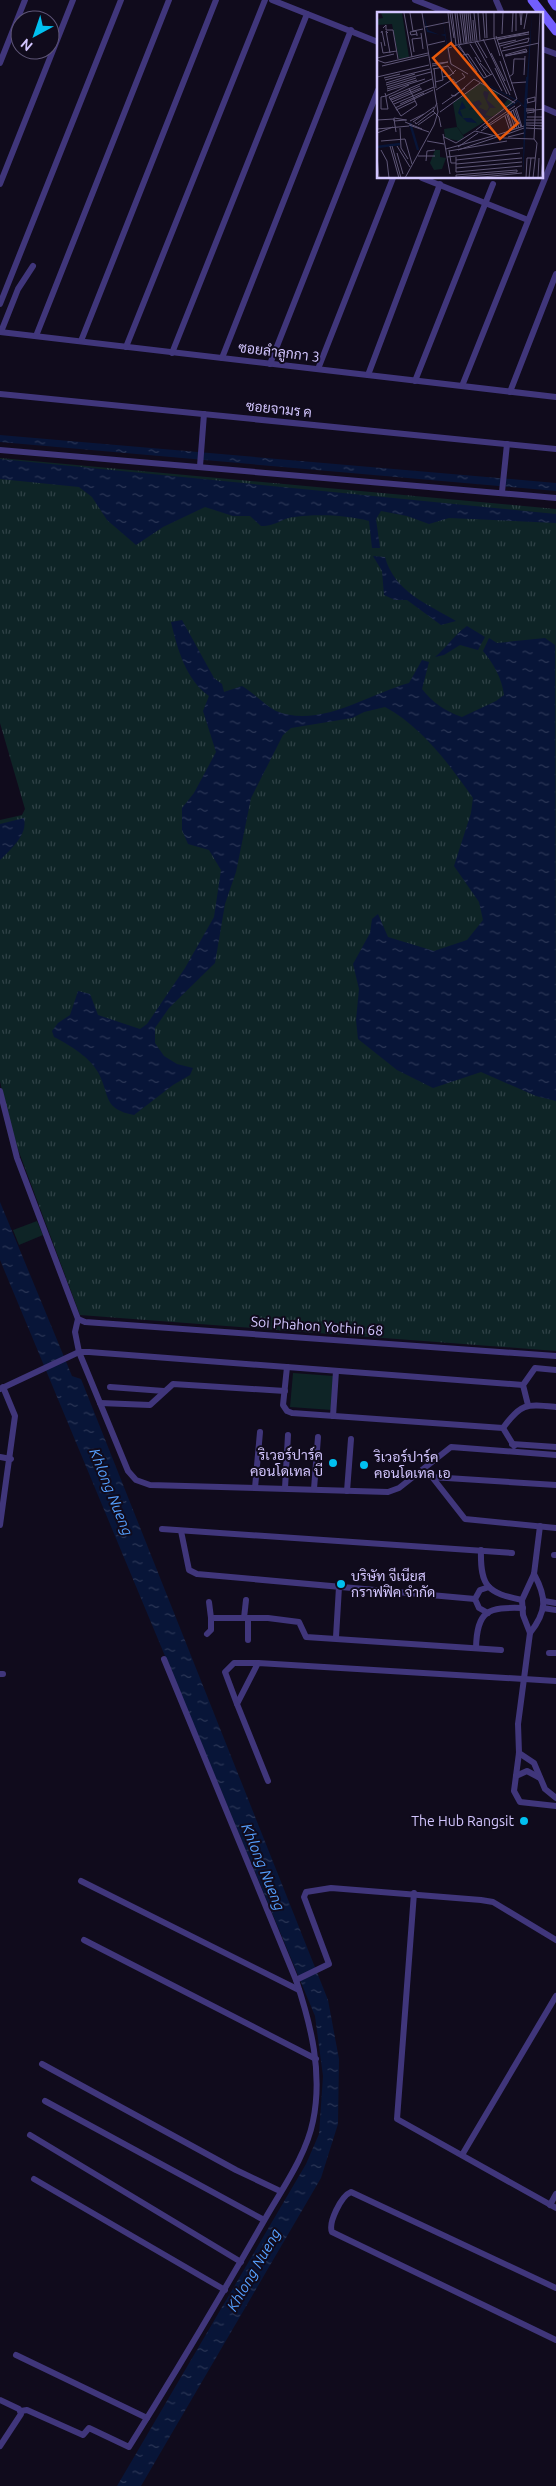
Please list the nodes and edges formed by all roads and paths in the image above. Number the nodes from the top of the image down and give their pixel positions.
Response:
1 (25, 0) edge
2 (73, 0) edge
3 (120, 0) edge
4 (169, 0) edge
5 (216, 0) edge
6 (265, 0) edge
7 (272, 0) edge
8 (416, 0) edge
9 (496, 0) edge
10 (532, 0) edge
11 (552, 0) edge
12 (556, 6) edge
13 (446, 12) edge
14 (501, 12) edge
15 (541, 12) edge
16 (307, 14) junction
17 (544, 16) edge
18 (351, 30) junction
19 (556, 31) edge
20 (377, 42) edge
21 (544, 50) edge
22 (556, 54) edge
23 (0, 63) edge
24 (377, 93) edge
25 (544, 108) edge
26 (556, 112) edge
27 (556, 151) edge
28 (393, 179) edge
29 (425, 179) edge
30 (0, 184) edge
31 (440, 184) junction
32 (493, 184) dead end
33 (486, 203) junction
34 (528, 220) junction
35 (33, 266) dead end
36 (556, 274) edge
37 (0, 304) edge
38 (0, 332) edge
39 (36, 336) junction
40 (81, 342) junction
41 (126, 347) junction
42 (172, 353) junction
43 (222, 358) junction
44 (270, 364) junction
45 (318, 370) junction
46 (368, 375) junction
47 (415, 381) junction
48 (462, 386) junction
49 (510, 392) junction
50 (0, 394) edge
51 (555, 396) edge
52 (204, 414) junction
53 (507, 444) junction
54 (556, 449) edge
55 (0, 450) edge
56 (200, 463) junction
57 (502, 489) junction
58 (556, 498) edge
59 (0, 1091) edge
60 (78, 1319) junction
61 (76, 1354) junction
62 (556, 1356) edge
63 (287, 1368) junction
64 (556, 1370) edge
65 (336, 1371) junction
66 (523, 1385) junction
67 (110, 1387) dead end
68 (2, 1388) edge
69 (164, 1391) junction
70 (284, 1391) junction
71 (100, 1403) junction
72 (528, 1405) junction
73 (556, 1407) edge
74 (333, 1416) junction
75 (503, 1428) junction
76 (260, 1432) dead end
77 (288, 1435) dead end
78 (318, 1437) dead end
79 (351, 1438) dead end
80 (512, 1444) junction
81 (556, 1446) edge
82 (517, 1452) junction
83 (556, 1455) edge
84 (0, 1457) edge
85 (11, 1459) junction
86 (425, 1468) junction
87 (431, 1477) junction
88 (556, 1485) edge
89 (255, 1488) junction
90 (285, 1488) junction
91 (314, 1489) junction
92 (347, 1491) junction
93 (0, 1525) edge
94 (540, 1526) junction
95 (556, 1528) edge
96 (162, 1529) dead end
97 (181, 1531) junction
98 (481, 1550) junction
99 (512, 1552) dead end
100 (534, 1574) junction
101 (339, 1587) junction
102 (489, 1587) junction
103 (475, 1599) junction
104 (246, 1600) dead end
105 (522, 1600) junction
106 (209, 1602) dead end
107 (556, 1602) edge
108 (544, 1605) junction
109 (523, 1608) junction
110 (556, 1610) edge
111 (488, 1613) junction
112 (211, 1618) junction
113 (246, 1618) junction
114 (530, 1632) junction
115 (207, 1634) dead end
116 (336, 1638) junction
117 (248, 1640) dead end
118 (476, 1648) junction
119 (501, 1650) dead end
120 (164, 1660) dead end
121 (258, 1663) junction
122 (524, 1679) junction
123 (556, 1682) edge
124 (237, 1704) junction
125 (519, 1753) junction
126 (516, 1776) junction
127 (540, 1778) junction
128 (268, 1781) dead end
129 (556, 1798) edge
130 (556, 1806) edge
131 (81, 1881) dead end
132 (414, 1893) junction
133 (84, 1940) dead end
134 (556, 1940) edge
135 (297, 1979) junction
136 (299, 1990) junction
137 (556, 1996) edge
138 (316, 2059) junction
139 (42, 2064) dead end
140 (45, 2101) dead end
141 (30, 2135) dead end
142 (462, 2155) junction
143 (34, 2179) dead end
144 (280, 2191) junction
145 (556, 2194) edge
146 (553, 2207) edge
147 (264, 2220) junction
148 (241, 2262) junction
149 (556, 2288) edge
150 (225, 2290) junction
151 (556, 2340) edge
152 (16, 2355) dead end
153 (0, 2400) edge
154 (21, 2413) junction
155 (147, 2418) junction
156 (0, 2446) edge

1 - 23 street
2 - 30 street
3 - 37 street
4 - 39 street
5 - 40 street
6 - 41 street
7 - 16 street
8 - 13 street
9 - 14 street
10 - 15 main road
11 - 12 main road
16 - 18 street
16 - 42 street
17 - 19 main road
18 - 20 street
18 - 43 street
21 - 22 street
24 - 44 street
25 - 26 street
27 - 34 street
28 - 45 street
29 - 31 street
31 - 33 street
31 - 46 street
32 - 33 street
33 - 34 street
33 - 47 street
34 - 48 street
35 - 38 street
36 - 49 street
38 - 39 street, ซอยลำลูกกา 3
39 - 40 street, ซอยลำลูกกา 3
40 - 41 street, ซอยลำลูกกา 3
41 - 42 street, ซอยลำลูกกา 3
42 - 43 street, ซอยลำลูกกา 3
43 - 44 street, ซอยลำลูกกา 3
44 - 45 street, ซอยลำลูกกา 3
45 - 46 street, ซอยลำลูกกา 3
46 - 47 street, ซอยลำลูกกา 3
47 - 48 street, ซอยลำลูกกา 3
48 - 49 street, ซอยลำลูกกา 3
49 - 51 street, ซอยลำลูกกา 3
50 - 52 street, ซอยจามร ค
52 - 53 street, ซอยจามร ค
52 - 56 street
53 - 54 street, ซอยจามร ค
53 - 57 street
55 - 56 street
56 - 57 street
57 - 58 street
59 - 60 street
60 - 61 street
60 - 62 street, Soi Phahon Yothin 68
61 - 63 street
61 - 68 street
61 - 71 street
63 - 65 street
63 - 70 street
64 - 66 street
65 - 66 street
65 - 74 street
66 - 72 street
67 - 69 street
68 - 85 street
69 - 70 street
69 - 71 street
70 - 74 street
71 - 89 street
72 - 73 street
72 - 75 street
74 - 75 street
75 - 80 street
76 - 89 street
77 - 90 street
78 - 91 street
79 - 92 street
80 - 81 street
80 - 82 street
82 - 83 street
82 - 86 street
84 - 85 street
85 - 93 street
86 - 87 street
86 - 92 street
87 - 88 street
87 - 94 street
89 - 90 street
90 - 91 street
91 - 92 street
94 - 95 street
94 - 100 street
96 - 97 street
97 - 98 street
97 - 101 street
98 - 99 street
98 - 102 street
100 - 105 street
100 - 108 street
101 - 103 street
101 - 116 street
102 - 103 street
102 - 105 street
103 - 111 street
104 - 113 street
105 - 109 street
106 - 112 street
107 - 108 street
108 - 110 street
108 - 114 street
109 - 111 street
109 - 114 street
111 - 118 street
112 - 113 street
112 - 115 street
113 - 116 street
113 - 117 street
114 - 122 street
116 - 118 street
118 - 119 street
120 - 135 street
121 - 122 street
121 - 124 street
121 - 124 street
122 - 123 street
122 - 125 street
124 - 128 street
125 - 126 street
125 - 127 street
126 - 127 street
126 - 130 street
127 - 129 street
131 - 136 street
132 - 134 street
132 - 135 street
132 - 142 street
133 - 138 street
135 - 136 street
136 - 138 street
137 - 142 street
138 - 144 street
139 - 144 street
140 - 147 street
141 - 148 street
142 - 146 street
143 - 150 street
144 - 147 street
145 - 146 street
147 - 148 street
148 - 150 street
149 - 151 street
150 - 155 street
152 - 155 street
153 - 154 street
154 - 155 street
154 - 156 street

